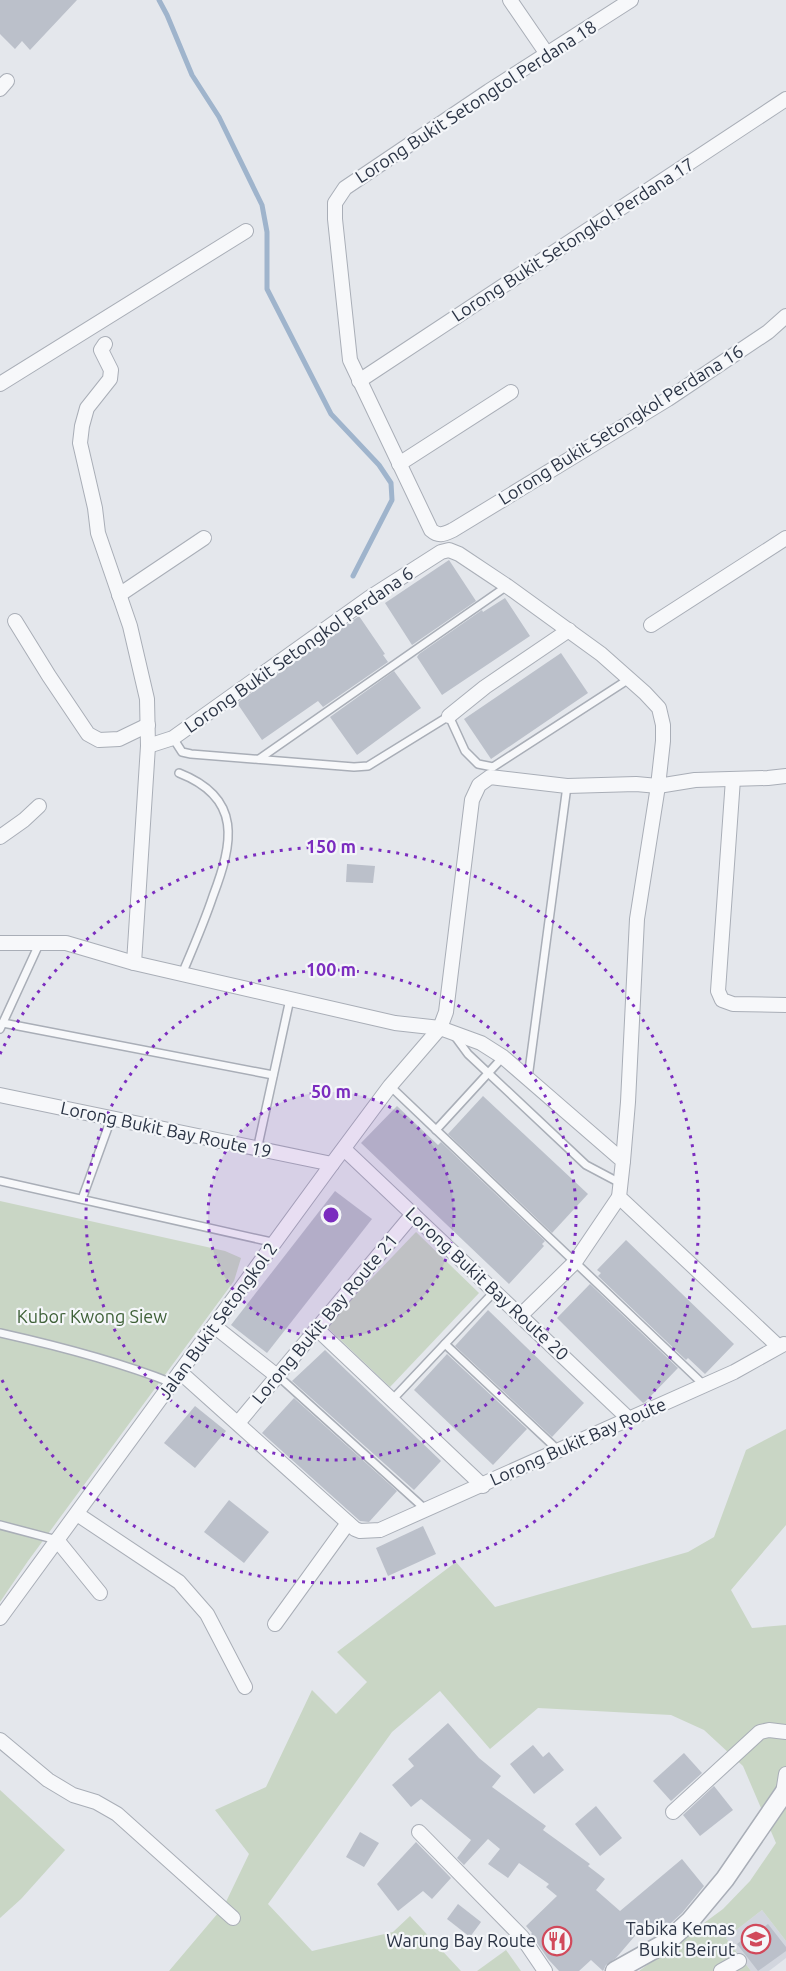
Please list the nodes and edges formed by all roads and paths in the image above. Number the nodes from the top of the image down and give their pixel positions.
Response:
1 (510, 0) edge
2 (631, 0) edge
3 (547, 54) junction
4 (786, 99) edge
5 (246, 231) dead end
6 (786, 316) edge
7 (105, 344) dead end
8 (359, 381) junction
9 (0, 384) edge
10 (511, 392) dead end
11 (399, 464) junction
12 (453, 530) joint
13 (204, 538) dead end
14 (786, 538) edge
15 (507, 586) junction
16 (119, 595) junction
17 (15, 621) dead end
18 (651, 625) dead end
19 (569, 630) junction
20 (629, 678) junction
21 (449, 716) junction
22 (148, 725) junction
23 (173, 738) junction
24 (148, 746) junction
25 (259, 759) junction
26 (179, 773) dead end
27 (786, 776) edge
28 (733, 779) junction
29 (567, 786) junction
30 (658, 786) junction
31 (39, 806) dead end
32 (0, 837) edge
33 (40, 942) junction
34 (0, 943) edge
35 (134, 963) junction
36 (182, 974) junction
37 (290, 999) junction
38 (786, 1005) edge
39 (1, 1026) edge
40 (447, 1031) junction
41 (503, 1057) junction
42 (488, 1073) junction
43 (273, 1075) junction
44 (528, 1078) junction
45 (390, 1086) junction
46 (0, 1095) edge
47 (111, 1119) junction
48 (436, 1130) junction
49 (344, 1149) junction
50 (257, 1150) junction
51 (623, 1161) junction
52 (332, 1164) junction
53 (0, 1181) edge
54 (620, 1190) junction
55 (82, 1199) junction
56 (413, 1214) junction
57 (276, 1243) junction
58 (575, 1262) junction
59 (494, 1292) junction
60 (520, 1316) junction
61 (214, 1326) junction
62 (317, 1329) junction
63 (0, 1333) edge
64 (445, 1344) junction
65 (782, 1345) edge
66 (278, 1376) junction
67 (176, 1378) junction
68 (704, 1385) junction
69 (392, 1400) junction
70 (629, 1419) junction
71 (238, 1423) junction
72 (559, 1451) junction
73 (483, 1486) junction
74 (425, 1509) junction
75 (77, 1514) junction
76 (348, 1523) junction
77 (0, 1525) edge
78 (57, 1540) junction
79 (100, 1593) dead end
80 (0, 1618) edge
81 (275, 1624) dead end
82 (244, 1687) dead end
83 (786, 1732) edge
84 (0, 1740) edge
85 (786, 1774) edge
86 (785, 1792) edge
87 (673, 1812) dead end
88 (419, 1832) dead end
89 (232, 1918) dead end
90 (739, 1961) dead end
91 (545, 1971) edge
92 (615, 1971) edge
93 (722, 1971) edge

1 - 3 street
2 - 3 street, Lorong Bukit Setongtol Perdana 18
3 - 8 street, Lorong Bukit Setongtol Perdana 18
4 - 8 street, Lorong Bukit Setongkol Perdana 17
5 - 9 street
6 - 12 street, Lorong Bukit Setongkol Perdana 16
7 - 16 street
8 - 11 street, Lorong Bukit Setongtol Perdana 18
10 - 11 street
11 - 12 street, Lorong Bukit Setongtol Perdana 18
13 - 16 street
14 - 18 street
15 - 19 street
15 - 23 street, Lorong Bukit Setongkol Perdana 6
15 - 25 lane
16 - 22 street
17 - 22 street
19 - 20 street
19 - 21 street
20 - 21 lane
20 - 30 street
21 - 25 lane
22 - 24 street
23 - 24 street, Lorong Bukit Setongkol Perdana 6
23 - 25 lane
24 - 35 street
26 - 36 lane
27 - 28 street
28 - 30 street
28 - 38 street
29 - 30 street
29 - 40 street
29 - 44 lane
30 - 51 street
31 - 32 street
33 - 34 street
33 - 35 street
33 - 39 lane
35 - 36 street
36 - 37 street
37 - 40 street
37 - 43 lane
39 - 43 lane
40 - 41 street
40 - 42 lane
40 - 45 street, Jalan Bukit Setongkol 2
41 - 42 lane
41 - 44 street
42 - 48 lane
42 - 54 lane
43 - 50 lane
44 - 51 street
45 - 48 lane
45 - 49 street, Jalan Bukit Setongkol 2
46 - 47 street, Lorong Bukit Bay Route 19
47 - 50 street, Lorong Bukit Bay Route 19
47 - 55 lane
48 - 58 lane
49 - 52 street, Jalan Bukit Setongkol 2
49 - 56 street, Lorong Bukit Bay Route 20
50 - 52 street, Lorong Bukit Bay Route 19
51 - 54 street
52 - 57 street, Jalan Bukit Setongkol 2
53 - 55 lane
54 - 58 street
54 - 65 street
55 - 57 lane
56 - 59 street, Lorong Bukit Bay Route 20
56 - 62 street, Lorong Bukit Bay Route 21
57 - 61 street, Jalan Bukit Setongkol 2
58 - 60 street
58 - 68 lane
59 - 60 street, Lorong Bukit Bay Route 20
59 - 64 lane
60 - 70 street, Lorong Bukit Bay Route 20
61 - 66 street
61 - 67 street, Jalan Bukit Setongkol 2
62 - 66 street, Lorong Bukit Bay Route 21
62 - 69 street
63 - 67 lane
64 - 69 lane
64 - 72 lane
65 - 68 street, Lorong Bukit Bay Route
66 - 71 street, Lorong Bukit Bay Route 21
66 - 74 lane
67 - 71 street
67 - 75 street, Jalan Bukit Setongkol 2
68 - 70 street, Lorong Bukit Bay Route
69 - 73 street
70 - 72 street, Lorong Bukit Bay Route
71 - 76 street
72 - 73 street, Lorong Bukit Bay Route
73 - 74 street, Lorong Bukit Bay Route
74 - 76 street, Lorong Bukit Bay Route
75 - 78 street, Jalan Bukit Setongkol 2
75 - 82 street
76 - 81 street
77 - 78 lane
78 - 79 street
78 - 80 street, Jalan Bukit Setongkol 2
83 - 87 street
84 - 89 street
85 - 86 street
86 - 92 street
88 - 91 street
90 - 93 street

